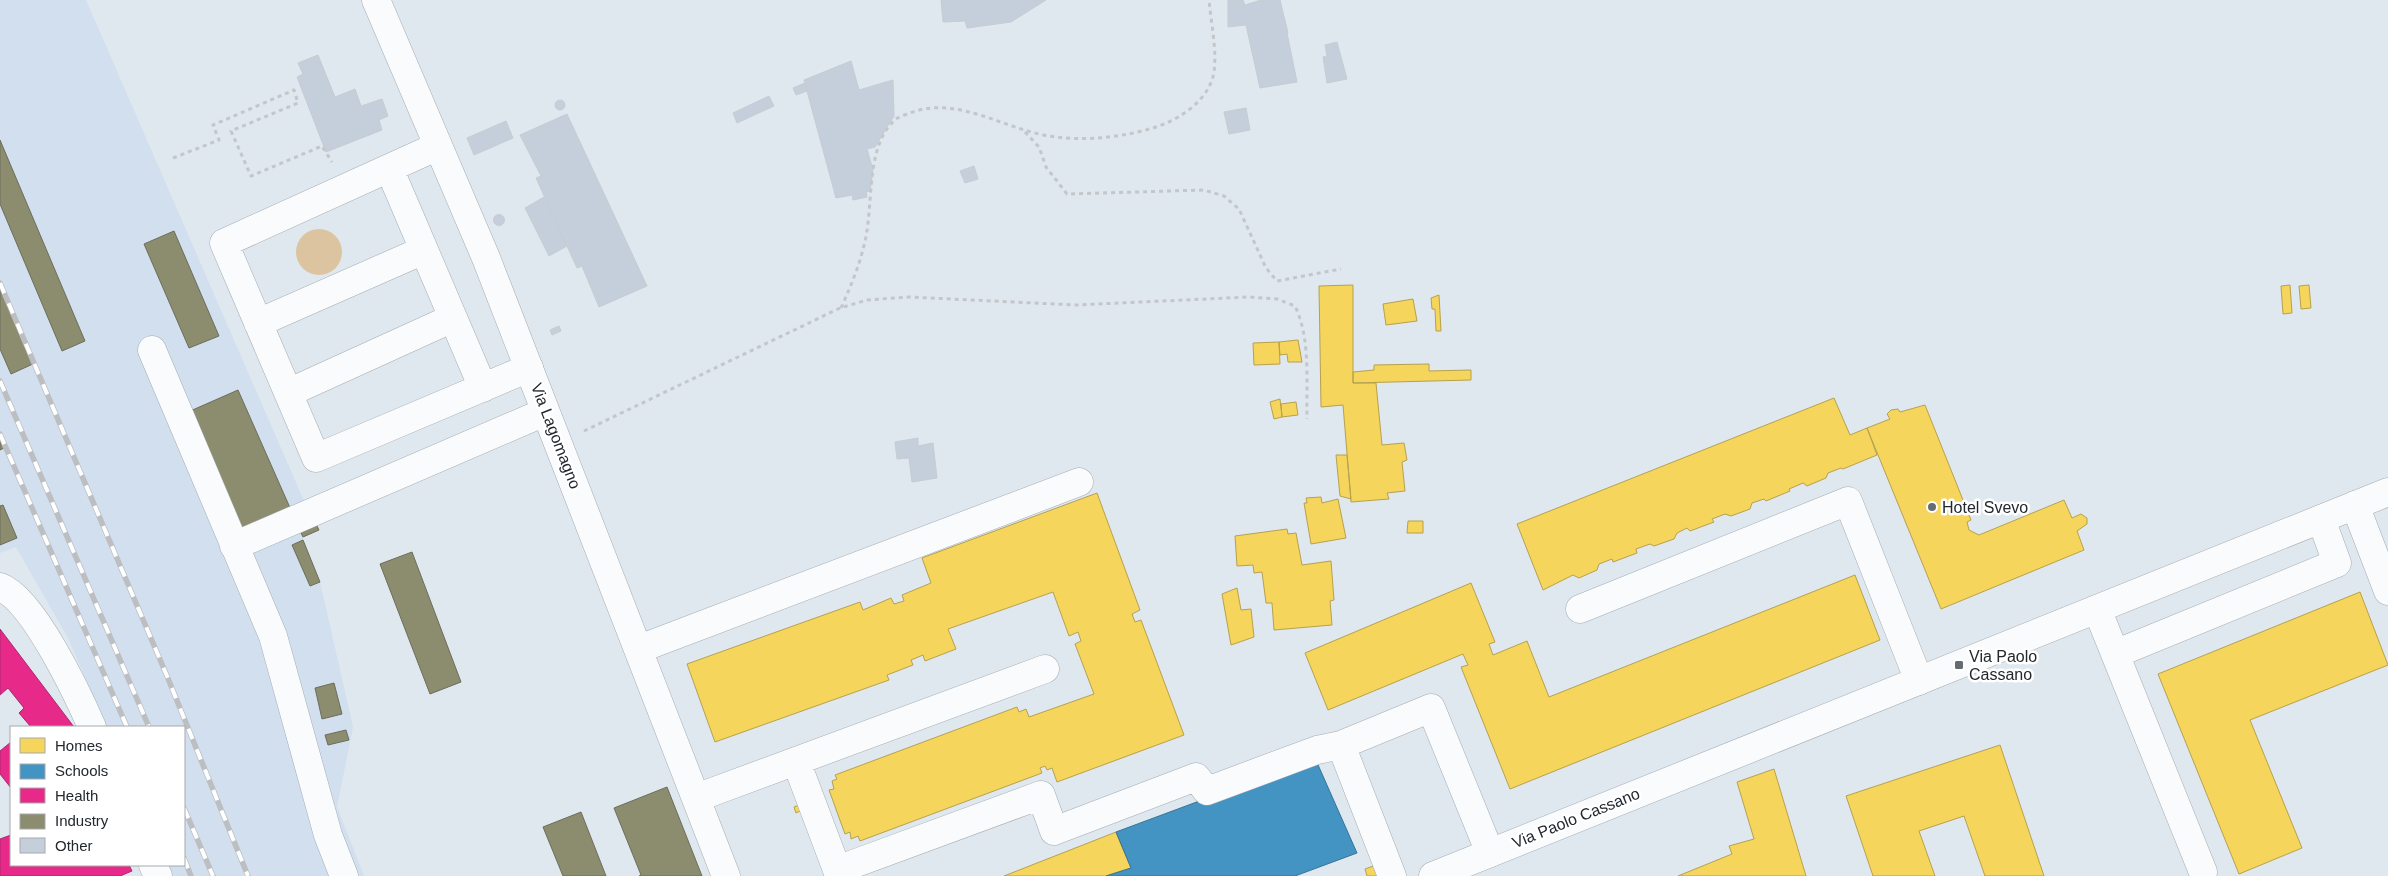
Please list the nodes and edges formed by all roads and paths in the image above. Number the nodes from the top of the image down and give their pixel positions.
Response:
1 (376, 0) edge
2 (1209, 0) edge
3 (1025, 131) junction
4 (438, 146) junction
5 (173, 158) dead end
6 (338, 160) dead end
7 (388, 168) junction
8 (424, 250) junction
9 (1342, 269) dead end
10 (840, 308) junction
11 (453, 318) junction
12 (258, 323) junction
13 (152, 350) dead end
14 (529, 368) junction
15 (483, 388) junction
16 (288, 393) junction
17 (545, 412) junction
18 (1307, 419) dead end
19 (558, 443) junction
20 (1079, 482) dead end
21 (2388, 492) edge
22 (2355, 505) junction
23 (2321, 519) junction
24 (234, 546) junction
25 (0, 588) edge
26 (2388, 591) edge
27 (1580, 609) dead end
28 (2097, 609) junction
29 (639, 649) junction
30 (2115, 654) junction
31 (1045, 669) dead end
32 (1919, 680) junction
33 (92, 726) edge
34 (1341, 745) junction
35 (796, 761) junction
36 (696, 798) junction
37 (1490, 853) junction
38 (2203, 872) dead end
39 (344, 876) edge
40 (726, 876) edge
41 (1392, 876) edge
42 (1433, 876) edge

1 - 4 street, Via Lagomagno
2 - 3 path
3 - 9 path
3 - 10 path
4 - 7 street
4 - 14 street, Via Lagomagno
5 - 6 path
7 - 8 street
7 - 12 street
8 - 11 street
8 - 12 street
10 - 18 path
10 - 19 path
11 - 15 street
11 - 16 street
12 - 16 street
13 - 24 street
14 - 15 street
14 - 17 street, Via Lagomagno
15 - 16 street
17 - 19 street, Via Lagomagno
17 - 24 street
19 - 29 street, Via Lagomagno
20 - 29 street
21 - 22 street, Via Paolo Cassano
22 - 23 street, Via Paolo Cassano
22 - 26 street
23 - 28 street, Via Paolo Cassano
23 - 30 street
24 - 39 street
25 - 33 street
27 - 32 street
28 - 30 street
28 - 32 street, Via Paolo Cassano
29 - 36 street, Via Lagomagno
30 - 38 street
31 - 35 street
32 - 37 street, Via Paolo Cassano
34 - 35 street
34 - 37 street
34 - 41 street
35 - 36 street
36 - 40 street, Via Lagomagno
37 - 42 street, Via Paolo Cassano

